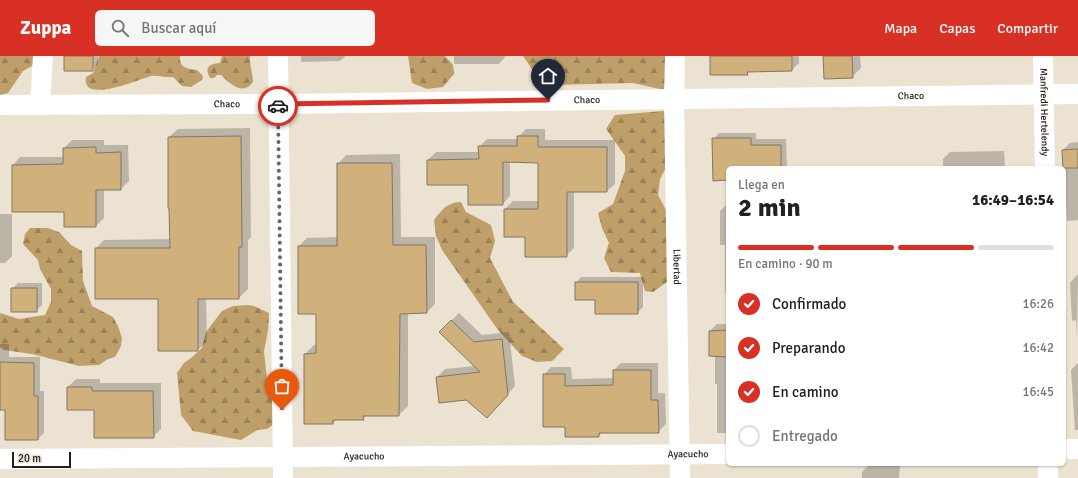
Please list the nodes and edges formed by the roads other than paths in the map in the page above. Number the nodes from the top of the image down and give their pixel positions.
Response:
1 (43, 56) edge
2 (278, 56) edge
3 (675, 56) edge
4 (1043, 56) edge
5 (1044, 94) junction
6 (1078, 94) edge
7 (674, 99) junction
8 (40, 104) junction
9 (278, 104) junction
10 (0, 105) edge
11 (1045, 166) edge
12 (1066, 449) edge
13 (1078, 449) edge
14 (726, 454) edge
15 (679, 455) junction
16 (283, 457) junction
17 (0, 459) edge
18 (1048, 466) edge
19 (283, 478) edge
20 (680, 478) edge
21 (1048, 478) edge

1 - 8 street
2 - 9 street
3 - 7 street, Libertad
4 - 5 street, Manfredi Hertelendy
5 - 6 street, Chaco
5 - 7 street, Chaco
5 - 11 street, Manfredi Hertelendy
7 - 9 street, Chaco
7 - 15 street, Libertad
8 - 9 street, Chaco
8 - 10 street, Chaco
9 - 16 street
12 - 13 street
14 - 15 street, Ayacucho
15 - 16 street, Ayacucho
15 - 20 street, Libertad
16 - 17 street, Ayacucho
16 - 19 street
18 - 21 street

